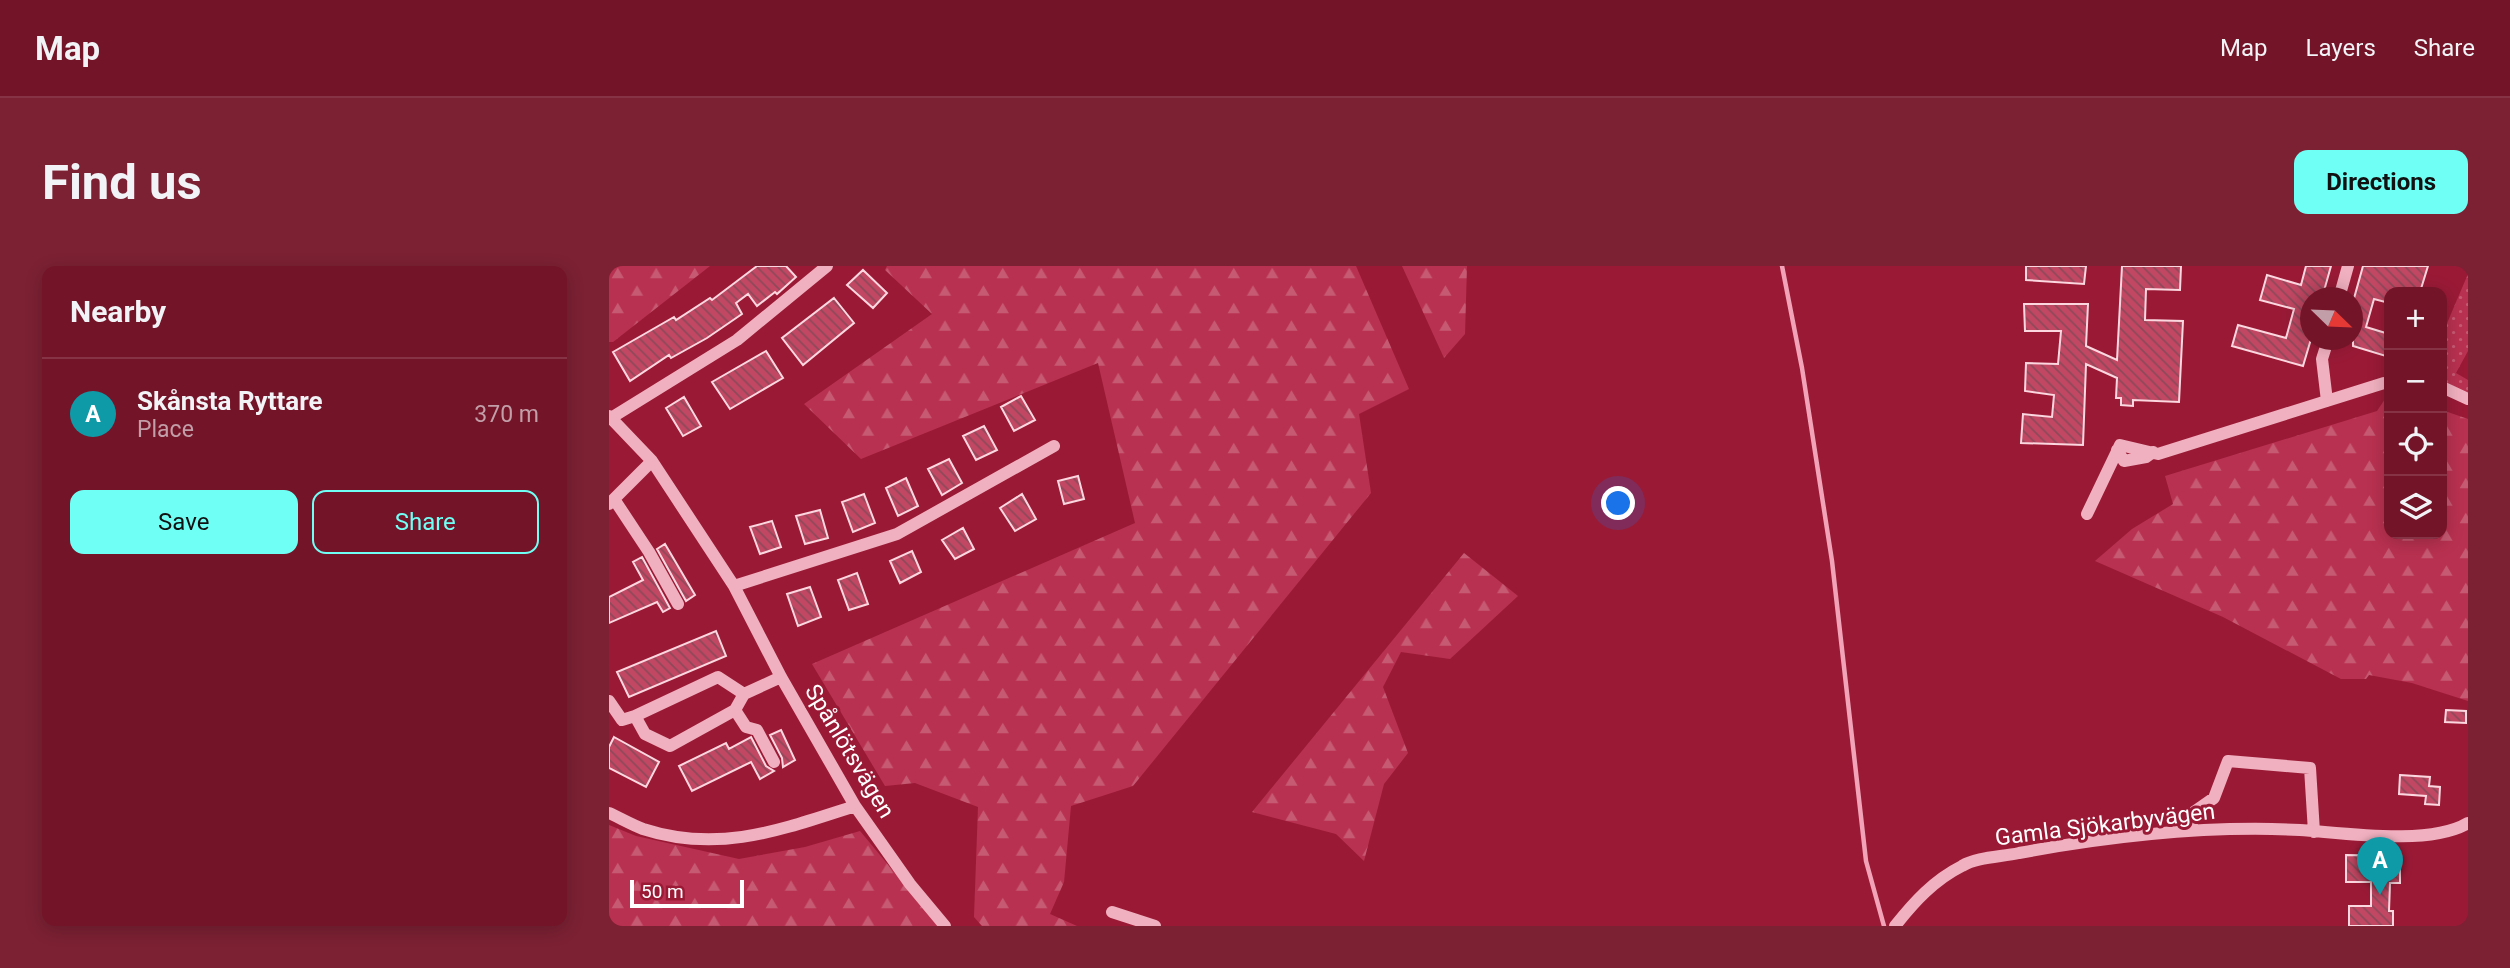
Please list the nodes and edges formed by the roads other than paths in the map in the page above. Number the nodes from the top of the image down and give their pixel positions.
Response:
1 (827, 266) edge
2 (2348, 266) edge
3 (2342, 287) edge
4 (2325, 350) edge
5 (2384, 384) edge
6 (2447, 389) edge
7 (2468, 399) edge
8 (2327, 401) junction
9 (610, 417) edge
10 (1053, 446) dead end
11 (652, 461) junction
12 (611, 502) edge
13 (2087, 514) dead end
14 (734, 586) junction
15 (678, 604) dead end
16 (781, 677) junction
17 (744, 694) junction
18 (609, 701) edge
19 (735, 710) junction
20 (635, 716) junction
21 (773, 762) dead end
22 (855, 806) junction
23 (609, 813) edge
24 (2468, 824) edge
25 (2190, 830) junction
26 (2314, 832) junction
27 (1112, 912) dead end
28 (946, 926) edge
29 (1155, 926) edge
30 (1895, 926) edge

1 - 9 street, Spånlötsvägen
2 - 3 street
4 - 8 street
5 - 8 street
6 - 7 street
8 - 13 street
9 - 11 street, Spånlötsvägen
10 - 14 street
11 - 12 street
11 - 14 street, Spånlötsvägen
12 - 15 street
14 - 16 street, Spånlötsvägen
16 - 17 street
16 - 22 street, Spånlötsvägen
17 - 19 street
17 - 20 street
18 - 20 street
19 - 20 street
19 - 21 street
22 - 23 street
22 - 28 street, Spånlötsvägen
24 - 26 street, Gamla Sjökarbyvägen
25 - 26 street, Gamla Sjökarbyvägen
25 - 26 street
25 - 30 street, Gamla Sjökarbyvägen
27 - 29 street

